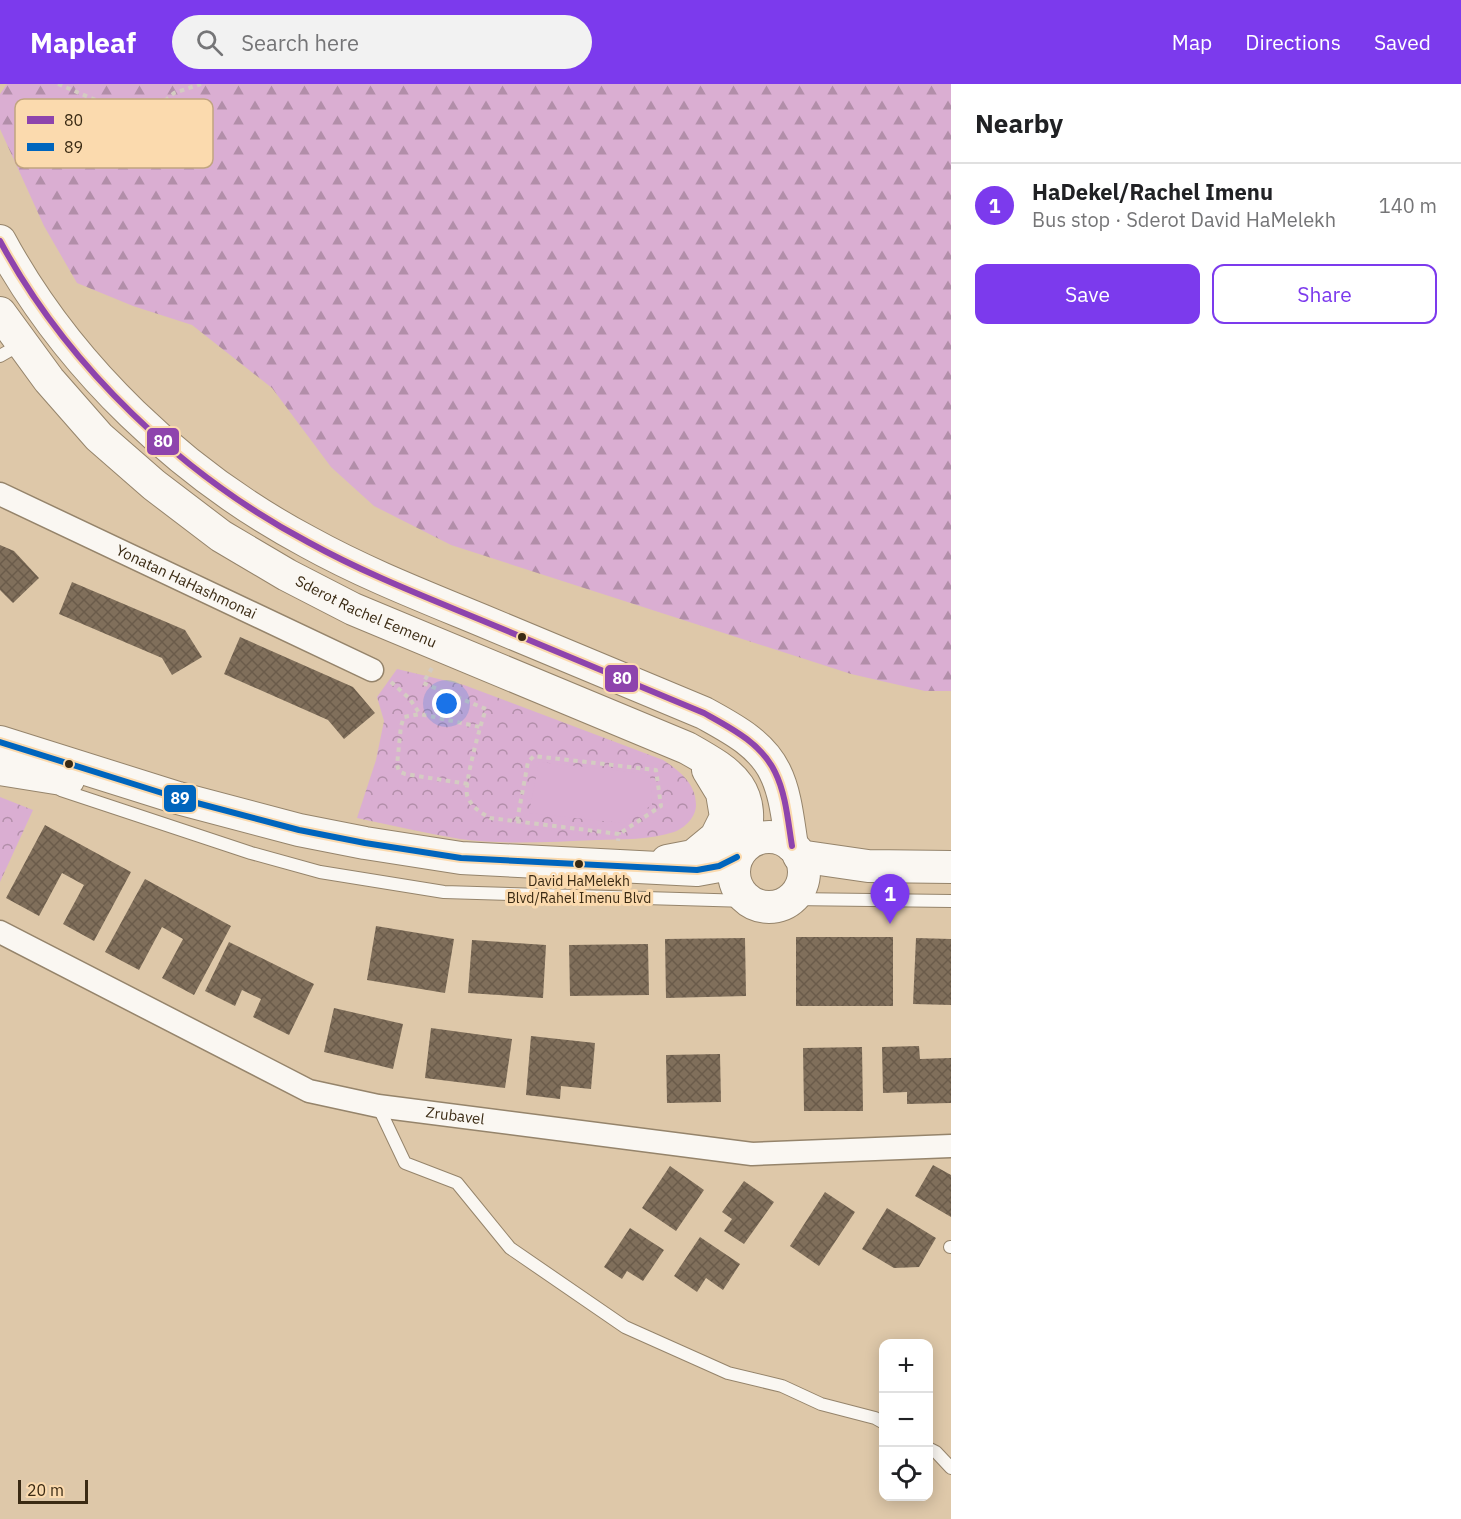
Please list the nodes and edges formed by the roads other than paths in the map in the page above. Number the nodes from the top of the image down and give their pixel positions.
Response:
1 (0, 242) edge
2 (0, 314) edge
3 (10, 350) edge
4 (0, 494) edge
5 (372, 670) road end
6 (687, 748) junction
7 (1, 760) edge
8 (796, 851) junction
9 (740, 852) junction
10 (624, 866) junction
11 (868, 866) junction
12 (951, 867) edge
13 (697, 870) junction
14 (795, 895) junction
15 (745, 898) junction
16 (951, 901) edge
17 (0, 932) edge
18 (378, 1106) junction
19 (951, 1146) edge
20 (879, 1420) edge
21 (933, 1450) edge
22 (951, 1468) edge

1 - 8 street
2 - 3 street, Sderot Rachel Eemenu
3 - 6 street, Sderot Rachel Eemenu
4 - 5 street, Yonatan HaHashmonai
6 - 9 street, Sderot Rachel Eemenu
6 - 10 street
7 - 10 street
7 - 15 lane
8 - 9 street
8 - 11 street
8 - 14 street
9 - 13 street
9 - 15 street
10 - 13 street
11 - 12 street
11 - 14 street
13 - 15 street
14 - 15 street
14 - 16 lane
17 - 18 street, Zrubavel
18 - 19 street, Zrubavel
18 - 20 lane
21 - 22 lane

